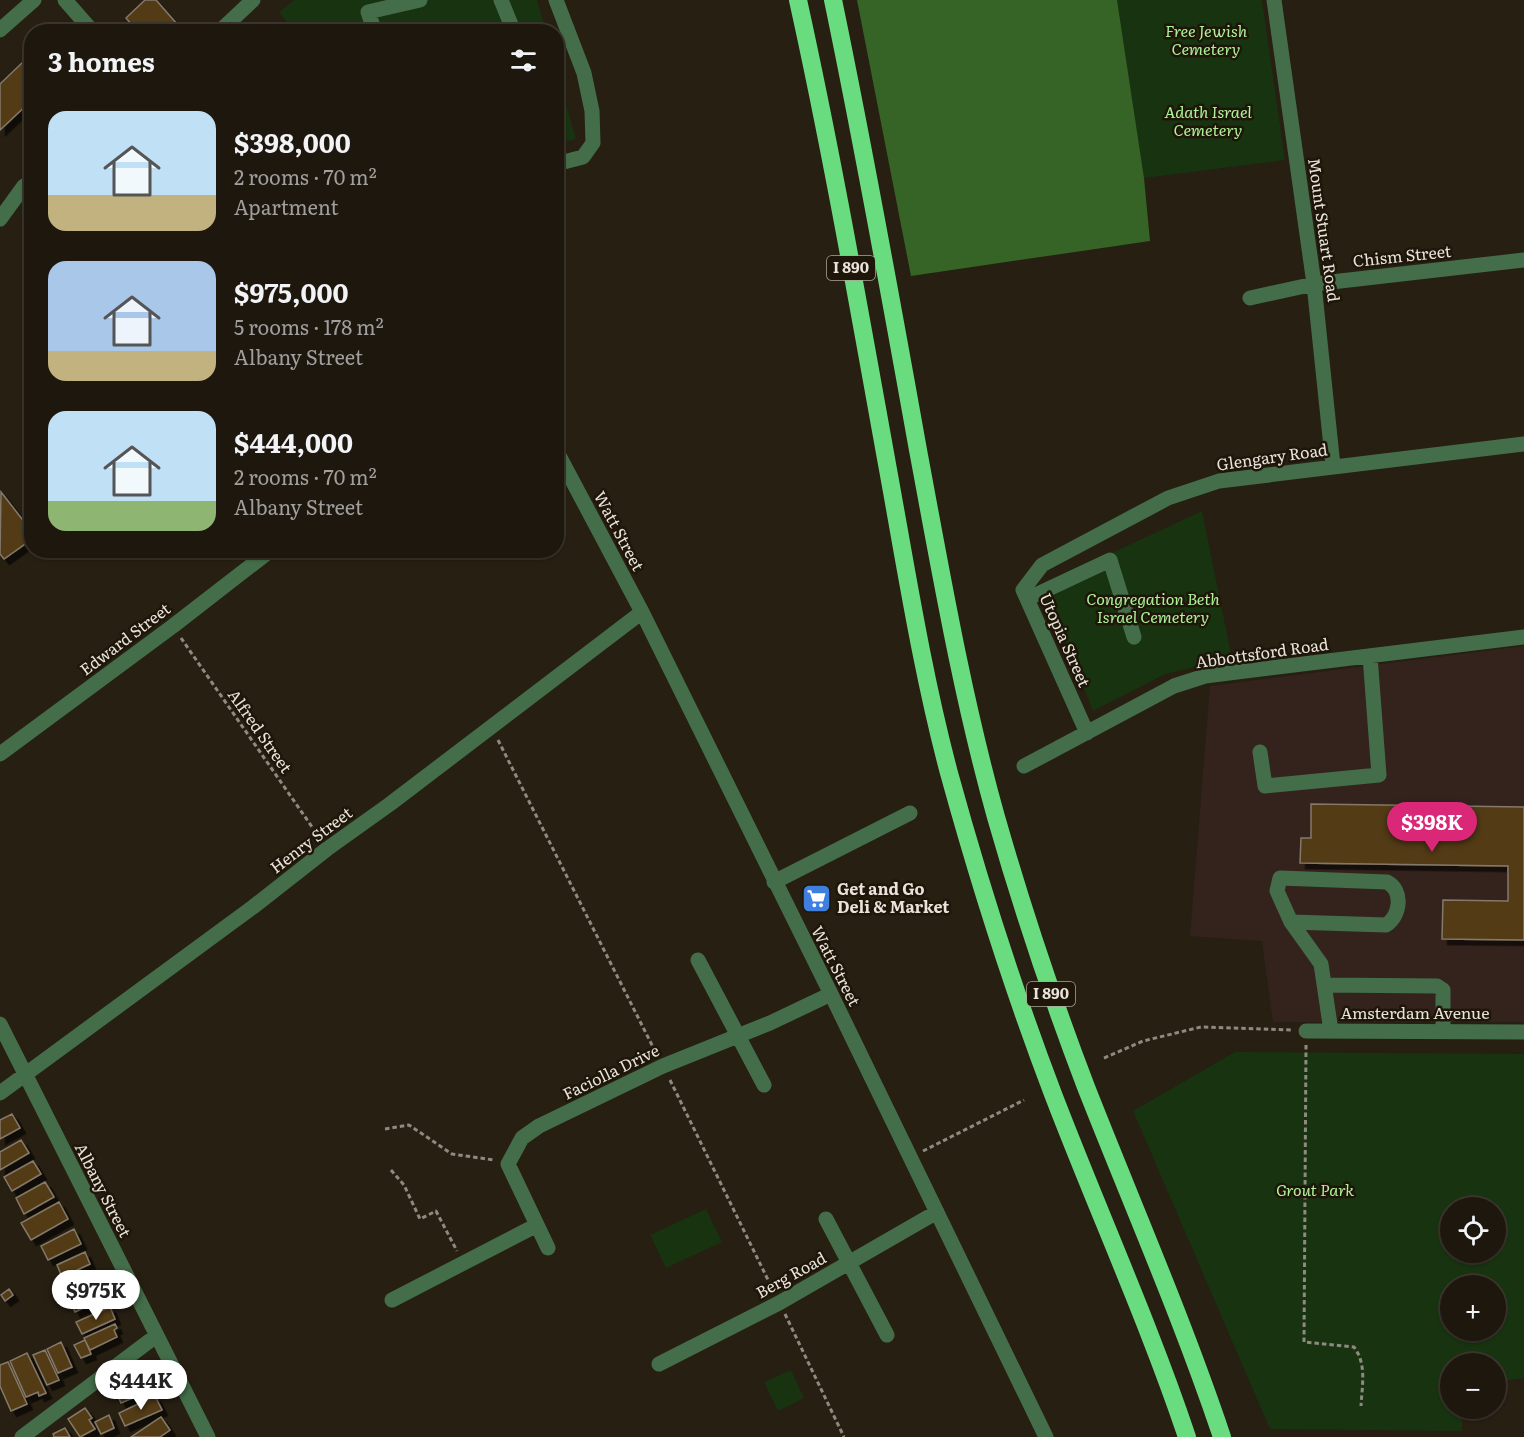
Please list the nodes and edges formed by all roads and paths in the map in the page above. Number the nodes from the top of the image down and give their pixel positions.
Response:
1 (65, 0) edge
2 (254, 0) edge
3 (420, 0) edge
4 (501, 0) edge
5 (556, 0) edge
6 (798, 0) edge
7 (832, 0) edge
8 (1274, 0) edge
9 (30, 1) edge
10 (86, 24) edge
11 (228, 24) edge
12 (372, 24) edge
13 (511, 24) edge
14 (0, 30) edge
15 (564, 162) edge
16 (24, 186) edge
17 (0, 219) edge
18 (1524, 260) edge
19 (1314, 284) junction
20 (1250, 298) dead end
21 (1524, 444) edge
22 (564, 465) edge
23 (1333, 466) junction
24 (261, 558) edge
25 (1042, 565) joint
26 (1027, 599) junction
27 (642, 612) junction
28 (173, 626) junction
29 (1134, 637) dead end
30 (1524, 637) edge
31 (1370, 656) junction
32 (1087, 733) junction
33 (1260, 752) dead end
34 (0, 754) edge
35 (1024, 766) dead end
36 (910, 813) dead end
37 (327, 849) junction
38 (774, 882) junction
39 (1291, 922) junction
40 (698, 960) dead end
41 (1324, 985) junction
42 (831, 994) junction
43 (0, 1024) edge
44 (1306, 1030) junction
45 (1331, 1031) junction
46 (1443, 1031) junction
47 (1524, 1032) edge
48 (739, 1036) junction
49 (1104, 1058) dead end
50 (25, 1074) junction
51 (764, 1085) dead end
52 (0, 1093) edge
53 (1024, 1100) dead end
54 (385, 1129) dead end
55 (911, 1157) junction
56 (508, 1164) junction
57 (391, 1170) dead end
58 (937, 1212) junction
59 (825, 1219) dead end
60 (537, 1224) junction
61 (548, 1248) dead end
62 (850, 1262) junction
63 (463, 1263) junction
64 (392, 1300) dead end
65 (887, 1335) dead end
66 (156, 1336) junction
67 (659, 1364) dead end
68 (1361, 1406) dead end
69 (22, 1437) edge
70 (208, 1437) edge
71 (1046, 1437) edge
72 (1187, 1437) edge
73 (1222, 1437) edge

1 - 10 street
2 - 11 street
3 - 12 street
4 - 13 street
5 - 15 street
6 - 72 highway, I 890
7 - 73 highway, I 890
8 - 19 street, Mount Stuart Road
9 - 14 street
16 - 17 street
18 - 19 street, Chism Street
19 - 20 street, Chism Street
19 - 23 street, Mount Stuart Road
21 - 23 street, Glengary Road
22 - 27 street, Watt Street
23 - 25 street, Glengary Road
24 - 28 street, Edward Street
25 - 26 street, Utopia Street
26 - 29 street
26 - 32 street, Utopia Street
27 - 37 street, Henry Street
27 - 38 street, Watt Street
28 - 34 street, Edward Street
28 - 37 path, Alfred Street
30 - 31 street, Abbottsford Road
31 - 32 street, Abbottsford Road
31 - 33 street
32 - 35 street, Abbottsford Road
36 - 38 street
37 - 50 street, Henry Street
38 - 42 street, Watt Street
39 - 39 street
39 - 41 street
40 - 48 street
41 - 45 street
41 - 46 street
42 - 48 street, Faciolla Drive
42 - 55 street, Watt Street
43 - 50 street, Albany Street
44 - 45 street, Amsterdam Avenue
44 - 49 path
44 - 68 path
45 - 46 street, Amsterdam Avenue
46 - 47 street, Amsterdam Avenue
48 - 51 street
48 - 56 street, Faciolla Drive
50 - 52 street, Henry Street
50 - 66 street, Albany Street
53 - 55 path
54 - 56 path
55 - 58 street, Watt Street
56 - 60 street
57 - 63 path
58 - 62 street, Berg Road
58 - 71 street, Watt Street
59 - 62 street
60 - 61 street
60 - 63 street
62 - 65 street
62 - 67 street, Berg Road
63 - 64 street
66 - 69 street
66 - 70 street, Albany Street

